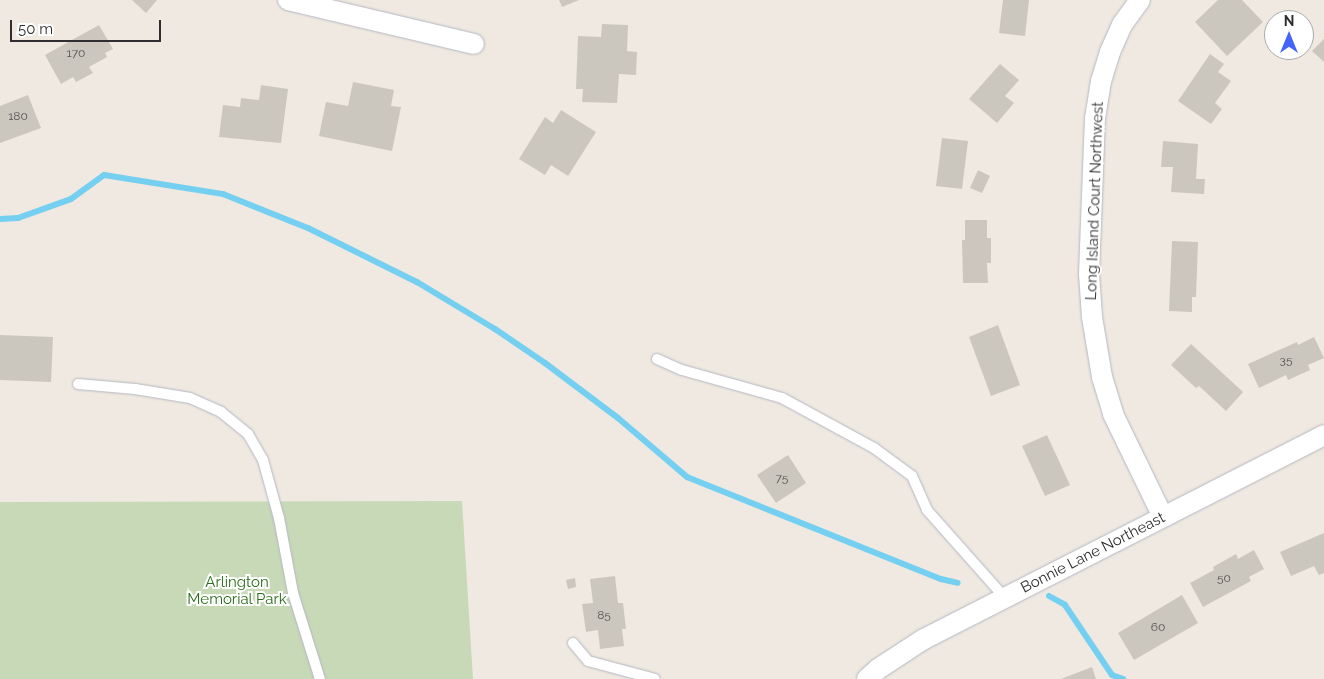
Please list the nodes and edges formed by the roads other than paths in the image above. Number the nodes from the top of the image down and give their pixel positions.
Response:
1 (288, 0) edge
2 (1140, 0) edge
3 (474, 44) dead end
4 (657, 359) dead end
5 (78, 384) dead end
6 (1324, 435) edge
7 (1163, 518) junction
8 (1005, 598) junction
9 (573, 643) dead end
10 (320, 679) edge
11 (656, 679) edge
12 (867, 679) edge

1 - 3 street
2 - 7 street, Long Island Court Northwest
4 - 8 lane
5 - 10 lane
6 - 7 street, Bonnie Lane Northeast
7 - 8 street, Bonnie Lane Northeast
8 - 12 street, Bonnie Lane Northeast
9 - 11 lane

